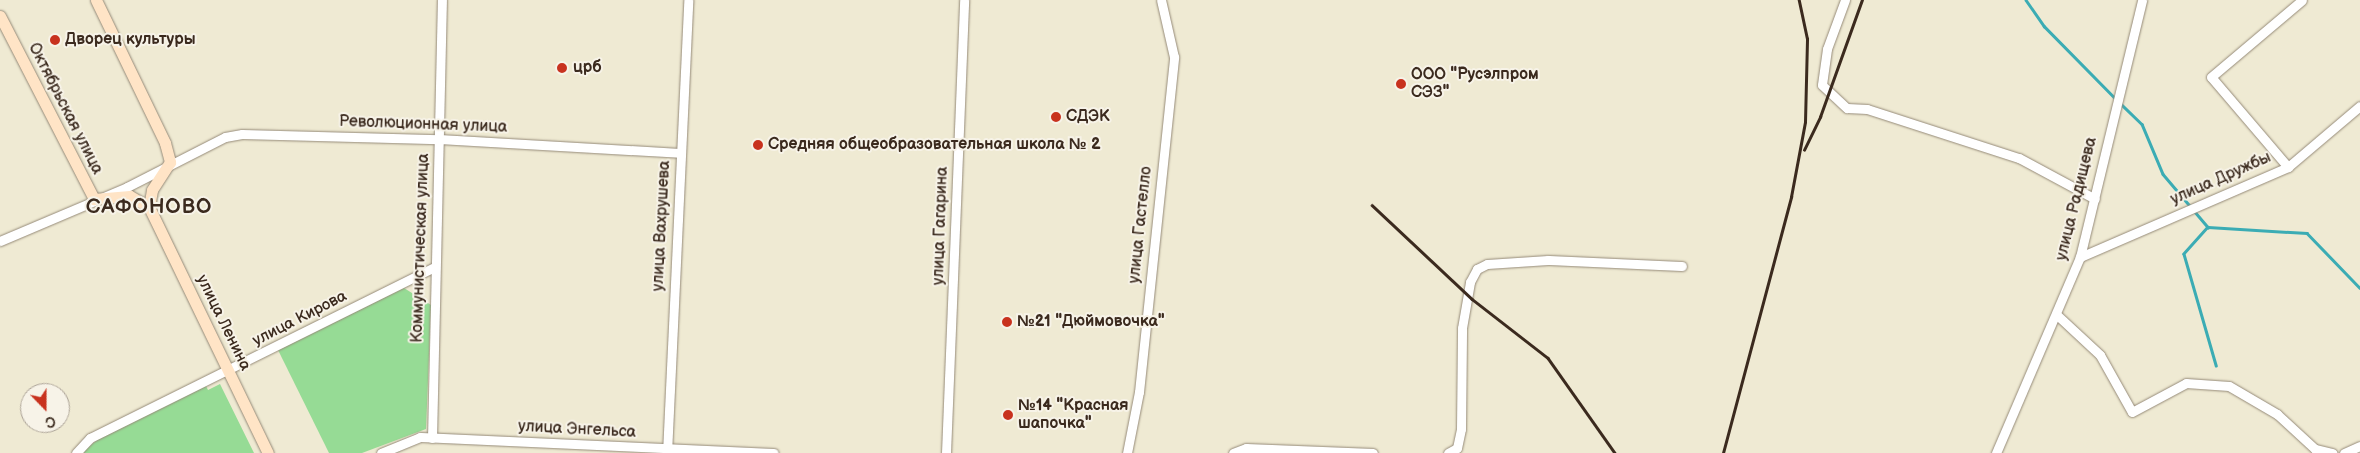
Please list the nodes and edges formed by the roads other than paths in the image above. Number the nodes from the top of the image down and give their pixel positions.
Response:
1 (96, 0) edge
2 (442, 0) edge
3 (688, 0) edge
4 (964, 0) edge
5 (1161, 0) edge
6 (1845, 0) edge
7 (2142, 0) edge
8 (2302, 0) edge
9 (0, 16) edge
10 (2360, 106) edge
11 (439, 139) junction
12 (680, 153) junction
13 (170, 162) junction
14 (2288, 166) junction
15 (94, 199) junction
16 (2095, 199) junction
17 (149, 207) junction
18 (0, 242) edge
19 (2080, 257) junction
20 (1682, 266) dead end
21 (434, 267) junction
22 (2058, 314) junction
23 (229, 372) junction
24 (432, 438) junction
25 (2360, 446) edge
26 (667, 451) edge
27 (76, 453) edge
28 (268, 453) edge
29 (382, 453) edge
30 (768, 453) edge
31 (774, 453) edge
32 (946, 453) edge
33 (1127, 453) edge
34 (1233, 453) edge
35 (1374, 453) edge
36 (1448, 453) edge
37 (1996, 453) edge
38 (2333, 453) edge
39 (2344, 453) edge

1 - 13 main road
2 - 11 street, Коммунистическая улица
3 - 12 street, улица Вахрушева
4 - 32 street, улица Гагарина
5 - 33 street, улица Гастелло
6 - 16 street
7 - 16 street, улица Радищева
8 - 14 street
9 - 15 main road, Октябрьская улица
10 - 14 street, улица Дружбы
11 - 12 street, Революционная улица
11 - 13 street, Революционная улица
11 - 21 street, Коммунистическая улица
12 - 26 street, улица Вахрушева
13 - 15 street, Революционная улица
13 - 17 main road
14 - 19 street, улица Дружбы
15 - 17 main road, Октябрьская улица
15 - 18 street
16 - 19 street, улица Радищева
17 - 23 main road, улица Ленина
19 - 22 street, улица Радищева
20 - 36 street
21 - 23 street, улица Кирова
21 - 24 street, Коммунистическая улица
22 - 37 street, улица Радищева
22 - 38 street
23 - 27 street, улица Кирова
23 - 28 main road, улица Ленина
24 - 26 street, улица Энгельса
24 - 29 street, улица Энгельса
25 - 39 street
26 - 30 street, улица Энгельса
30 - 31 street, улица Энгельса
34 - 35 street

